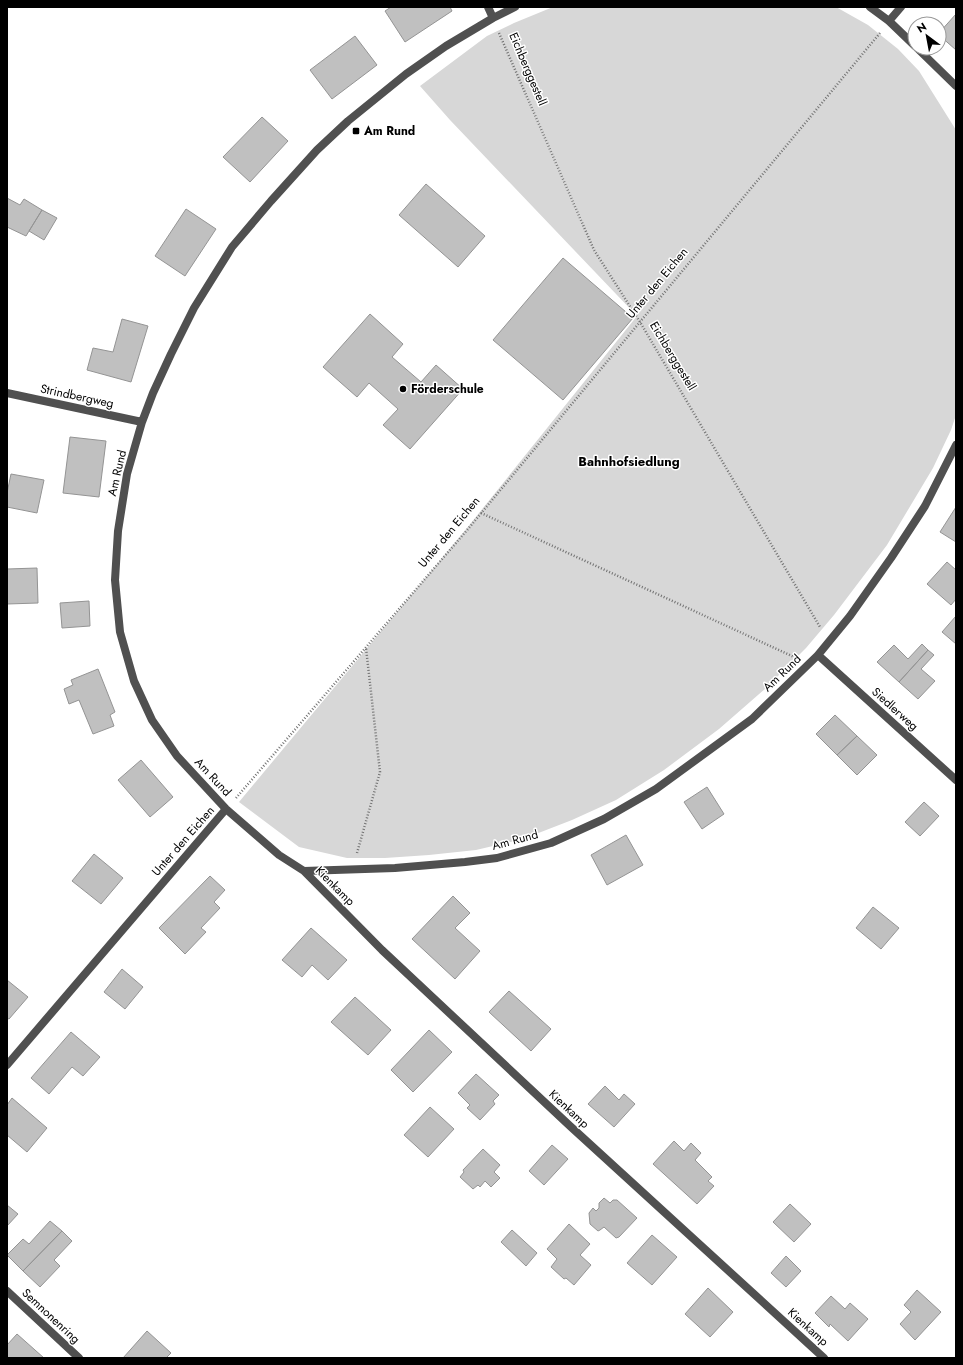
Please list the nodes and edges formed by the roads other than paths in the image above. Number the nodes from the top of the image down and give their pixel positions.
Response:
1 (488, 7) edge
2 (515, 7) edge
3 (870, 7) edge
4 (901, 7) edge
5 (493, 18) junction
6 (889, 21) junction
7 (907, 38) edge
8 (925, 56) edge
9 (956, 86) edge
10 (7, 393) edge
11 (142, 422) junction
12 (956, 445) edge
13 (818, 655) junction
14 (956, 780) edge
15 (226, 809) junction
16 (304, 871) junction
17 (7, 1065) edge
18 (7, 1291) edge
19 (79, 1358) edge
20 (824, 1358) edge

1 - 5 street
2 - 5 street, Am Rund
3 - 6 street
4 - 6 street
5 - 11 street, Am Rund
6 - 7 street
8 - 9 street
10 - 11 street, Strindbergweg
11 - 15 street, Am Rund
12 - 13 street, Am Rund
13 - 14 street, Siedlerweg
13 - 16 street, Am Rund
15 - 16 street, Am Rund
15 - 17 street, Unter den Eichen
16 - 20 street, Kienkamp
18 - 19 street, Semnonenring

